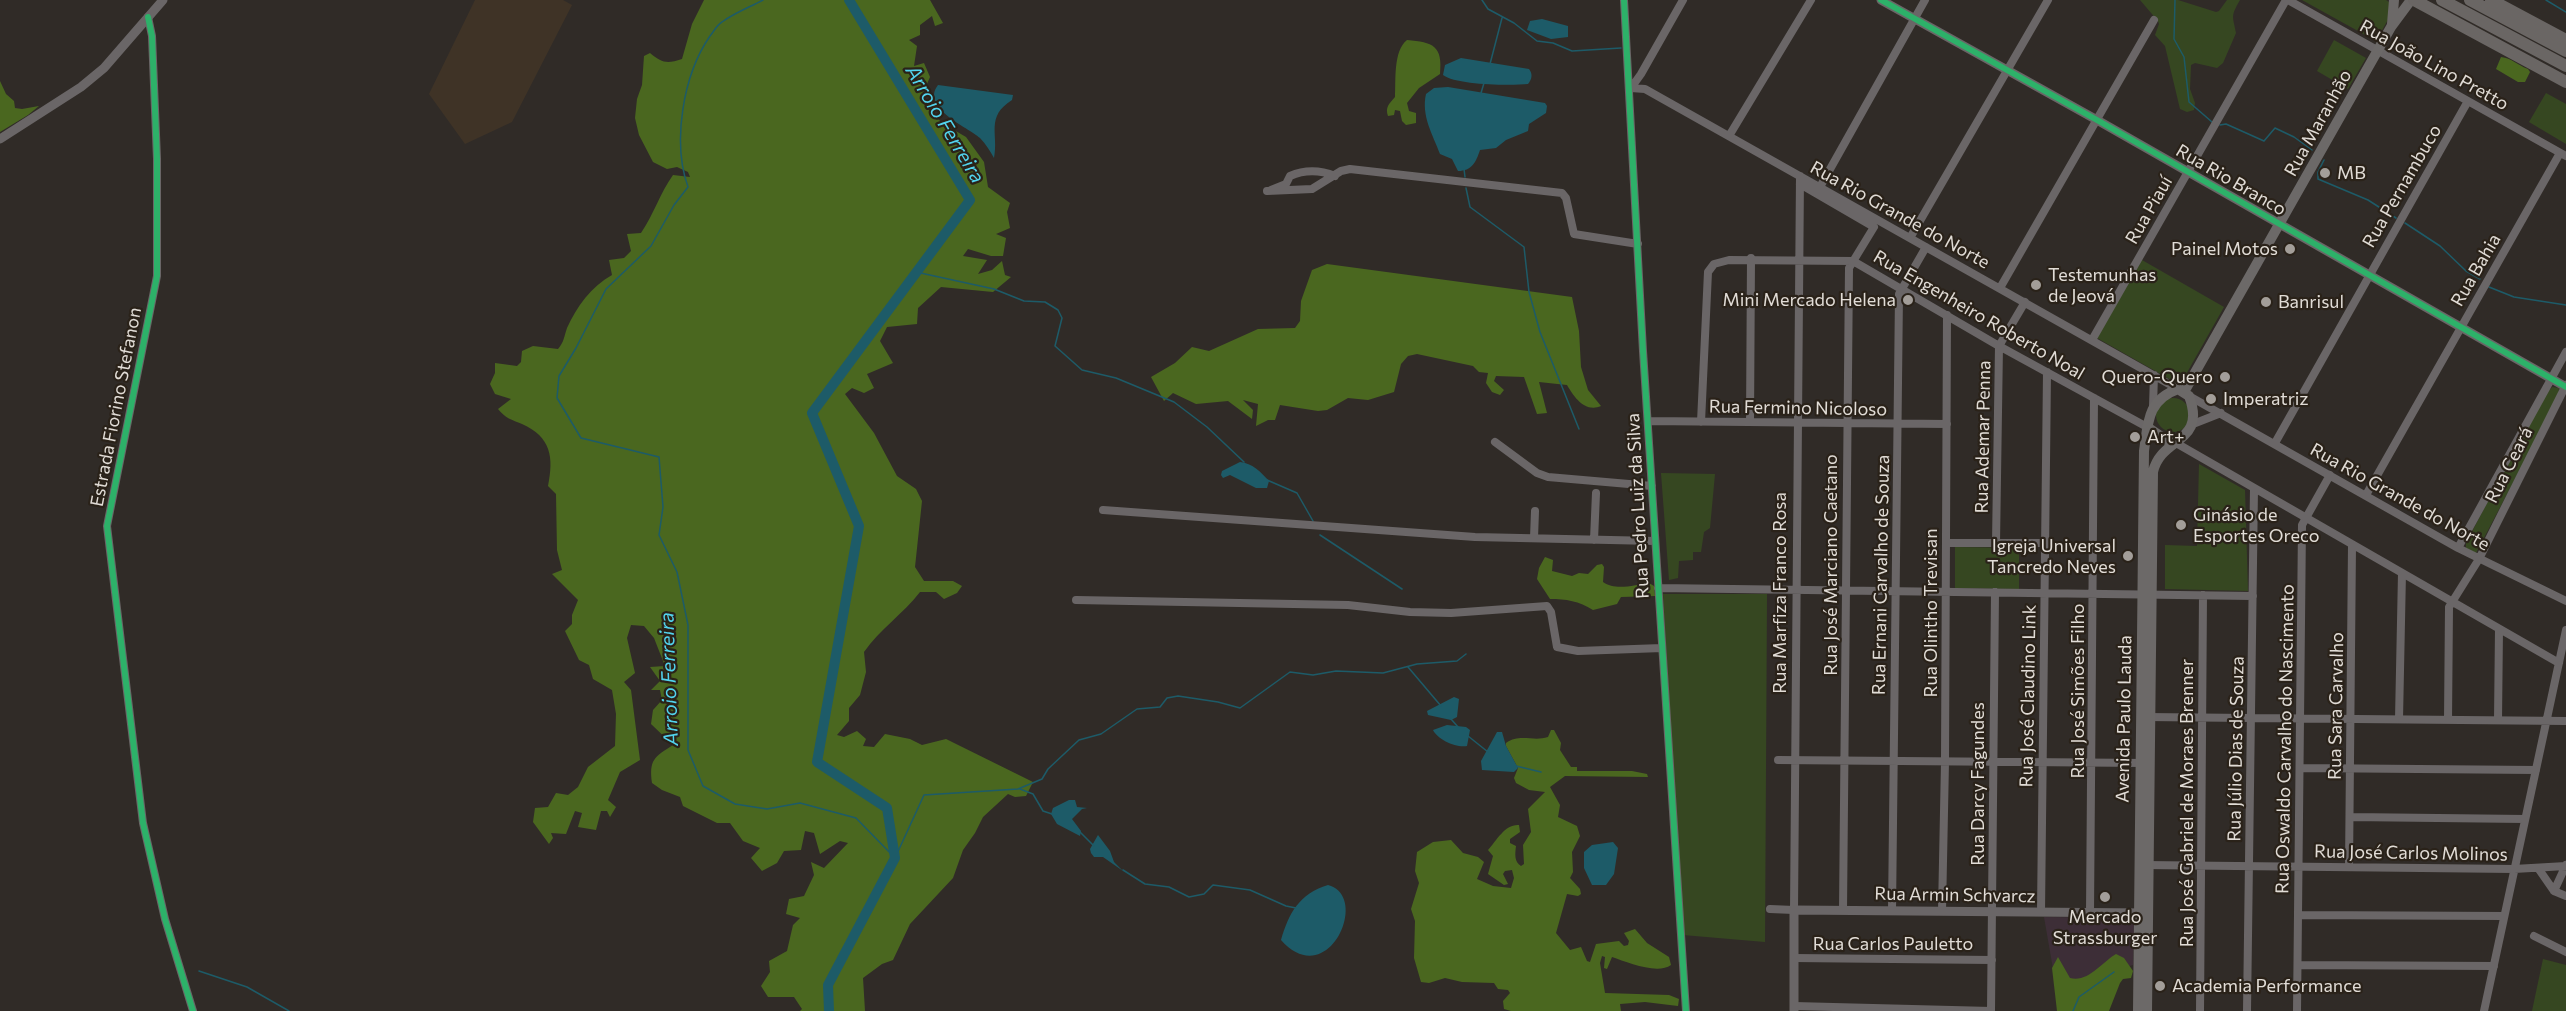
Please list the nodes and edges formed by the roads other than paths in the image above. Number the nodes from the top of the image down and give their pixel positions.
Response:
1 (163, 0) edge
2 (1624, 0) edge
3 (1683, 0) edge
4 (1811, 0) edge
5 (1881, 0) edge
6 (1925, 0) edge
7 (2048, 0) edge
8 (2287, 0) edge
9 (2394, 0) edge
10 (2412, 0) edge
11 (2442, 0) edge
12 (2470, 0) edge
13 (2491, 0) edge
14 (148, 17) junction
15 (1914, 19) junction
16 (2154, 20) dead end
17 (2391, 27) junction
18 (2566, 40) edge
19 (2378, 51) junction
20 (2566, 51) edge
21 (2566, 66) edge
22 (2008, 71) junction
23 (2566, 81) edge
24 (1631, 88) junction
25 (2468, 101) junction
26 (2097, 120) junction
27 (1729, 136) junction
28 (0, 139) edge
29 (2563, 154) edge
30 (2188, 172) junction
31 (1335, 176) junction
32 (1800, 180) junction
33 (1820, 187) junction
34 (2280, 225) junction
35 (1910, 238) junction
36 (1638, 244) junction
37 (1926, 247) junction
38 (1751, 258) junction
39 (1800, 260) junction
40 (1853, 261) junction
41 (2369, 274) junction
42 (2000, 288) junction
43 (1902, 289) junction
44 (2025, 302) junction
45 (1947, 315) junction
46 (2461, 327) junction
47 (2092, 340) junction
48 (2000, 346) junction
49 (2566, 352) edge
50 (2047, 372) junction
51 (2154, 375) junction
52 (2551, 379) junction
53 (2566, 386) edge
54 (2184, 392) junction
55 (2094, 398) junction
56 (2153, 407) junction
57 (2221, 413) junction
58 (1649, 421) junction
59 (1701, 422) junction
60 (1750, 422) junction
61 (1798, 423) junction
62 (1847, 423) junction
63 (1897, 424) junction
64 (1947, 424) junction
65 (2193, 424) junction
66 (2147, 427) junction
67 (1495, 442) dead end
68 (2176, 443) junction
69 (2275, 443) junction
70 (2330, 475) junction
71 (1652, 486) junction
72 (2254, 488) junction
73 (1596, 493) dead end
74 (2366, 495) junction
75 (1102, 510) dead end
76 (1534, 511) dead end
77 (2306, 518) junction
78 (1534, 538) junction
79 (1594, 540) junction
80 (1655, 541) junction
81 (1947, 543) junction
82 (1996, 543) junction
83 (2045, 543) junction
84 (2352, 545) junction
85 (2458, 548) junction
86 (2479, 559) junction
87 (2402, 573) junction
88 (1658, 588) junction
89 (1797, 590) junction
90 (1846, 591) junction
91 (1896, 591) junction
92 (1947, 592) junction
93 (1995, 592) junction
94 (2044, 593) junction
95 (2094, 594) junction
96 (2147, 594) junction
97 (2203, 595) junction
98 (2253, 596) junction
99 (1076, 600) dead end
100 (2452, 602) junction
101 (2566, 602) edge
102 (2499, 629) junction
103 (2566, 630) edge
104 (1662, 648) junction
105 (2559, 663) junction
106 (2146, 717) junction
107 (2203, 718) junction
108 (2251, 718) junction
109 (2301, 718) junction
110 (2351, 719) junction
111 (2399, 719) junction
112 (2448, 720) junction
113 (2498, 720) junction
114 (2546, 720) junction
115 (2566, 721) edge
116 (1778, 760) dead end
117 (1796, 760) junction
118 (1845, 761) junction
119 (1894, 761) junction
120 (1945, 762) junction
121 (1992, 762) junction
122 (2042, 762) junction
123 (2093, 763) junction
124 (2145, 763) junction
125 (2301, 768) junction
126 (2350, 768) junction
127 (2536, 770) junction
128 (2350, 817) junction
129 (2525, 819) junction
130 (2144, 865) junction
131 (2202, 865) junction
132 (2249, 866) junction
133 (2566, 866) edge
134 (2299, 867) junction
135 (2349, 867) junction
136 (2538, 868) junction
137 (2514, 869) junction
138 (2554, 891) junction
139 (2566, 896) edge
140 (1770, 909) dead end
141 (1794, 910) junction
142 (1843, 910) junction
143 (1892, 911) junction
144 (1942, 911) junction
145 (1992, 912) junction
146 (2041, 912) junction
147 (2090, 913) junction
148 (2143, 913) junction
149 (2298, 915) junction
150 (2504, 916) junction
151 (2534, 936) dead end
152 (2566, 952) edge
153 (1794, 958) junction
154 (1992, 960) junction
155 (2298, 965) junction
156 (2494, 966) junction
157 (1794, 1009) edge
158 (193, 1011) edge
159 (1686, 1011) edge
160 (1991, 1011) edge
161 (2138, 1011) edge
162 (2147, 1011) edge
163 (2200, 1011) edge
164 (2247, 1011) edge
165 (2297, 1011) edge
166 (2484, 1011) edge

1 - 14 street
2 - 24 street, Rua Pedro Luiz da Silva
3 - 24 street
4 - 27 street
5 - 15 street, Rua Rio Branco
6 - 15 street
7 - 22 street
8 - 19 street, Rua João Lino Pretto
8 - 30 street, Rua Piauí
9 - 17 main road, Rua Maranhão
10 - 17 main road, Rua Maranhão
10 - 23 highway
11 - 21 highway
12 - 20 highway
13 - 18 highway
14 - 28 street
14 - 158 street, Estrada Fiorino Stefanon
15 - 22 street, Rua Rio Branco
15 - 33 street
16 - 26 street
17 - 19 main road, Rua Maranhão
19 - 25 street, Rua João Lino Pretto
19 - 34 main road, Rua Maranhão
22 - 26 street, Rua Rio Branco
22 - 35 street
24 - 27 street, Rua Rio Grande do Norte
24 - 36 street, Rua Pedro Luiz da Silva
25 - 29 street, Rua João Lino Pretto
25 - 41 street, Rua Pernambuco
26 - 30 street, Rua Rio Branco
26 - 42 street
27 - 32 street, Rua Rio Grande do Norte
29 - 46 street, Rua Bahia
30 - 34 street, Rua Rio Branco
30 - 47 street, Rua Piauí
31 - 31 street
31 - 36 street
32 - 33 street, Rua Rio Grande do Norte
32 - 39 street, Rua Marfiza Franco Rosa
32 - 40 street, Rua José Marciano Caetano
33 - 35 street, Rua Rio Grande do Norte
34 - 41 street, Rua Rio Branco
34 - 54 main road, Rua Maranhão
35 - 37 street, Rua Rio Grande do Norte
36 - 58 street, Rua Pedro Luiz da Silva
37 - 42 street, Rua Rio Grande do Norte
37 - 43 street, Rua Ernani Carvalho de Souza
38 - 39 street, Rua Engenheiro Roberto Noal
38 - 59 street, Rua Engenheiro Roberto Noal
38 - 60 street
39 - 40 street, Rua Engenheiro Roberto Noal
39 - 61 street, Rua Marfiza Franco Rosa
40 - 43 street, Rua Engenheiro Roberto Noal
40 - 62 street, Rua José Marciano Caetano
41 - 46 street, Rua Rio Branco
41 - 69 street, Rua Pernambuco
42 - 44 street, Rua Rio Grande do Norte
43 - 45 street, Rua Engenheiro Roberto Noal
43 - 63 street, Rua Ernani Carvalho de Souza
44 - 47 street, Rua Rio Grande do Norte
44 - 48 street, Rua Ademar Penna
45 - 48 street, Rua Engenheiro Roberto Noal
45 - 64 street, Rua Olintho Trevisan
46 - 52 street, Rua Rio Branco
46 - 74 street, Rua Bahia
47 - 51 street, Rua Rio Grande do Norte
48 - 50 street, Rua Engenheiro Roberto Noal
48 - 82 street, Rua Ademar Penna
49 - 52 street
50 - 55 street, Rua Engenheiro Roberto Noal
50 - 83 street, Rua José Claudino Link
51 - 54 street, Rua Rio Grande do Norte
51 - 56 street
52 - 53 street, Rua Rio Branco
52 - 85 street
53 - 86 street, Rua Ceará
54 - 56 main road
54 - 57 street, Rua Rio Grande do Norte
54 - 65 main road
55 - 66 street, Rua Engenheiro Roberto Noal
55 - 95 street, Rua José Simões Filho
56 - 66 main road
57 - 65 street
57 - 69 street, Rua Rio Grande do Norte
58 - 59 street, Rua Fermino Nicoloso
58 - 71 street, Rua Pedro Luiz da Silva
59 - 60 street, Rua Fermino Nicoloso
60 - 61 street, Rua Fermino Nicoloso
61 - 62 street, Rua Fermino Nicoloso
61 - 89 street, Rua Marfiza Franco Rosa
62 - 63 street, Rua Fermino Nicoloso
62 - 90 street, Rua José Marciano Caetano
63 - 64 street, Rua Fermino Nicoloso
63 - 91 street, Rua Ernani Carvalho de Souza
64 - 81 street, Rua Olintho Trevisan
65 - 68 main road
66 - 68 main road
66 - 96 main road, Avenida Paulo Lauda
67 - 71 street
68 - 72 street
68 - 96 main road, Avenida Paulo Lauda
69 - 70 street, Rua Rio Grande do Norte
70 - 74 street, Rua Rio Grande do Norte
70 - 77 street, Rua Oswaldo Carvalho do Nascimento
71 - 80 street, Rua Pedro Luiz da Silva
72 - 77 street
72 - 98 street, Rua Júlio Dias de Souza
73 - 79 street
74 - 85 street, Rua Rio Grande do Norte
75 - 78 street
76 - 78 street
77 - 84 street
77 - 109 street, Rua Oswaldo Carvalho do Nascimento
78 - 79 street
79 - 80 street
80 - 88 street, Rua Pedro Luiz da Silva
81 - 82 street
81 - 92 street, Rua Olintho Trevisan
82 - 83 street
83 - 94 street, Rua José Claudino Link
84 - 87 street
84 - 110 street, Rua Sara Carvalho
85 - 86 street, Rua Rio Grande do Norte
86 - 100 street, Rua Ceará
86 - 101 street, Rua Rio Grande do Norte
87 - 100 street
87 - 111 street
88 - 89 street
88 - 104 street, Rua Pedro Luiz da Silva
89 - 90 street
89 - 117 street, Rua Marfiza Franco Rosa
90 - 91 street
90 - 118 street, Rua José Marciano Caetano
91 - 92 street
91 - 119 street, Rua Ernani Carvalho de Souza
92 - 93 street
92 - 120 street, Rua Olintho Trevisan
93 - 94 street
93 - 121 street, Rua Darcy Fagundes
94 - 95 street
94 - 122 street, Rua José Claudino Link
95 - 96 street
95 - 123 street, Rua José Simões Filho
96 - 97 street
96 - 106 main road, Avenida Paulo Lauda
97 - 98 street
97 - 107 street, Rua José Gabriel de Moraes Brenner
98 - 108 street, Rua Júlio Dias de Souza
99 - 104 street
100 - 102 street
100 - 112 street
102 - 105 street
102 - 113 street
103 - 105 street
104 - 159 street, Rua Pedro Luiz da Silva
105 - 114 street
106 - 107 street
106 - 124 main road, Avenida Paulo Lauda
107 - 108 street
107 - 131 street, Rua José Gabriel de Moraes Brenner
108 - 109 street
108 - 132 street, Rua Júlio Dias de Souza
109 - 110 street
109 - 125 street, Rua Oswaldo Carvalho do Nascimento
110 - 111 street
110 - 126 street, Rua Sara Carvalho
111 - 112 street
112 - 113 street
113 - 114 street
114 - 115 street
114 - 127 street
116 - 117 street
117 - 118 street
117 - 141 street, Rua Marfiza Franco Rosa
118 - 119 street
118 - 142 street, Rua José Marciano Caetano
119 - 120 street
119 - 143 street, Rua Ernani Carvalho de Souza
120 - 121 street
120 - 144 street, Rua Olintho Trevisan
121 - 122 street
121 - 145 street, Rua Darcy Fagundes
122 - 123 street
122 - 146 street, Rua José Claudino Link
123 - 124 street
123 - 147 street, Rua José Simões Filho
124 - 130 main road, Avenida Paulo Lauda
125 - 126 street
125 - 134 street, Rua Oswaldo Carvalho do Nascimento
126 - 127 street
126 - 128 street, Rua Sara Carvalho
127 - 129 street
128 - 129 street
128 - 135 street, Rua Sara Carvalho
129 - 137 street
130 - 131 street, Rua José Carlos Molinos
130 - 148 main road, Avenida Paulo Lauda
131 - 132 street, Rua José Carlos Molinos
131 - 163 street, Rua José Gabriel de Moraes Brenner
132 - 134 street, Rua José Carlos Molinos
132 - 164 street, Rua Júlio Dias de Souza
133 - 136 street, Rua José Carlos Molinos
133 - 138 street
134 - 135 street, Rua José Carlos Molinos
134 - 149 street, Rua Oswaldo Carvalho do Nascimento
135 - 137 street, Rua José Carlos Molinos
136 - 137 street, Rua José Carlos Molinos
136 - 138 street
137 - 150 street
138 - 139 street
140 - 141 street, Rua Armin Schvarcz
141 - 142 street, Rua Armin Schvarcz
141 - 153 street, Rua Marfiza Franco Rosa
142 - 143 street, Rua Armin Schvarcz
143 - 144 street, Rua Armin Schvarcz
144 - 145 street, Rua Armin Schvarcz
145 - 146 street, Rua Armin Schvarcz
145 - 154 street, Rua Darcy Fagundes
146 - 147 street, Rua Armin Schvarcz
147 - 148 street, Rua Armin Schvarcz
148 - 161 main road, Avenida Paulo Lauda
148 - 162 main road, Avenida Paulo Lauda
149 - 150 street
149 - 155 street, Rua Oswaldo Carvalho do Nascimento
150 - 156 street
151 - 152 street
153 - 154 street, Rua Carlos Pauletto
153 - 157 street, Rua Marfiza Franco Rosa
154 - 160 street, Rua Darcy Fagundes
155 - 156 street
155 - 165 street, Rua Oswaldo Carvalho do Nascimento
156 - 166 street
157 - 160 street

